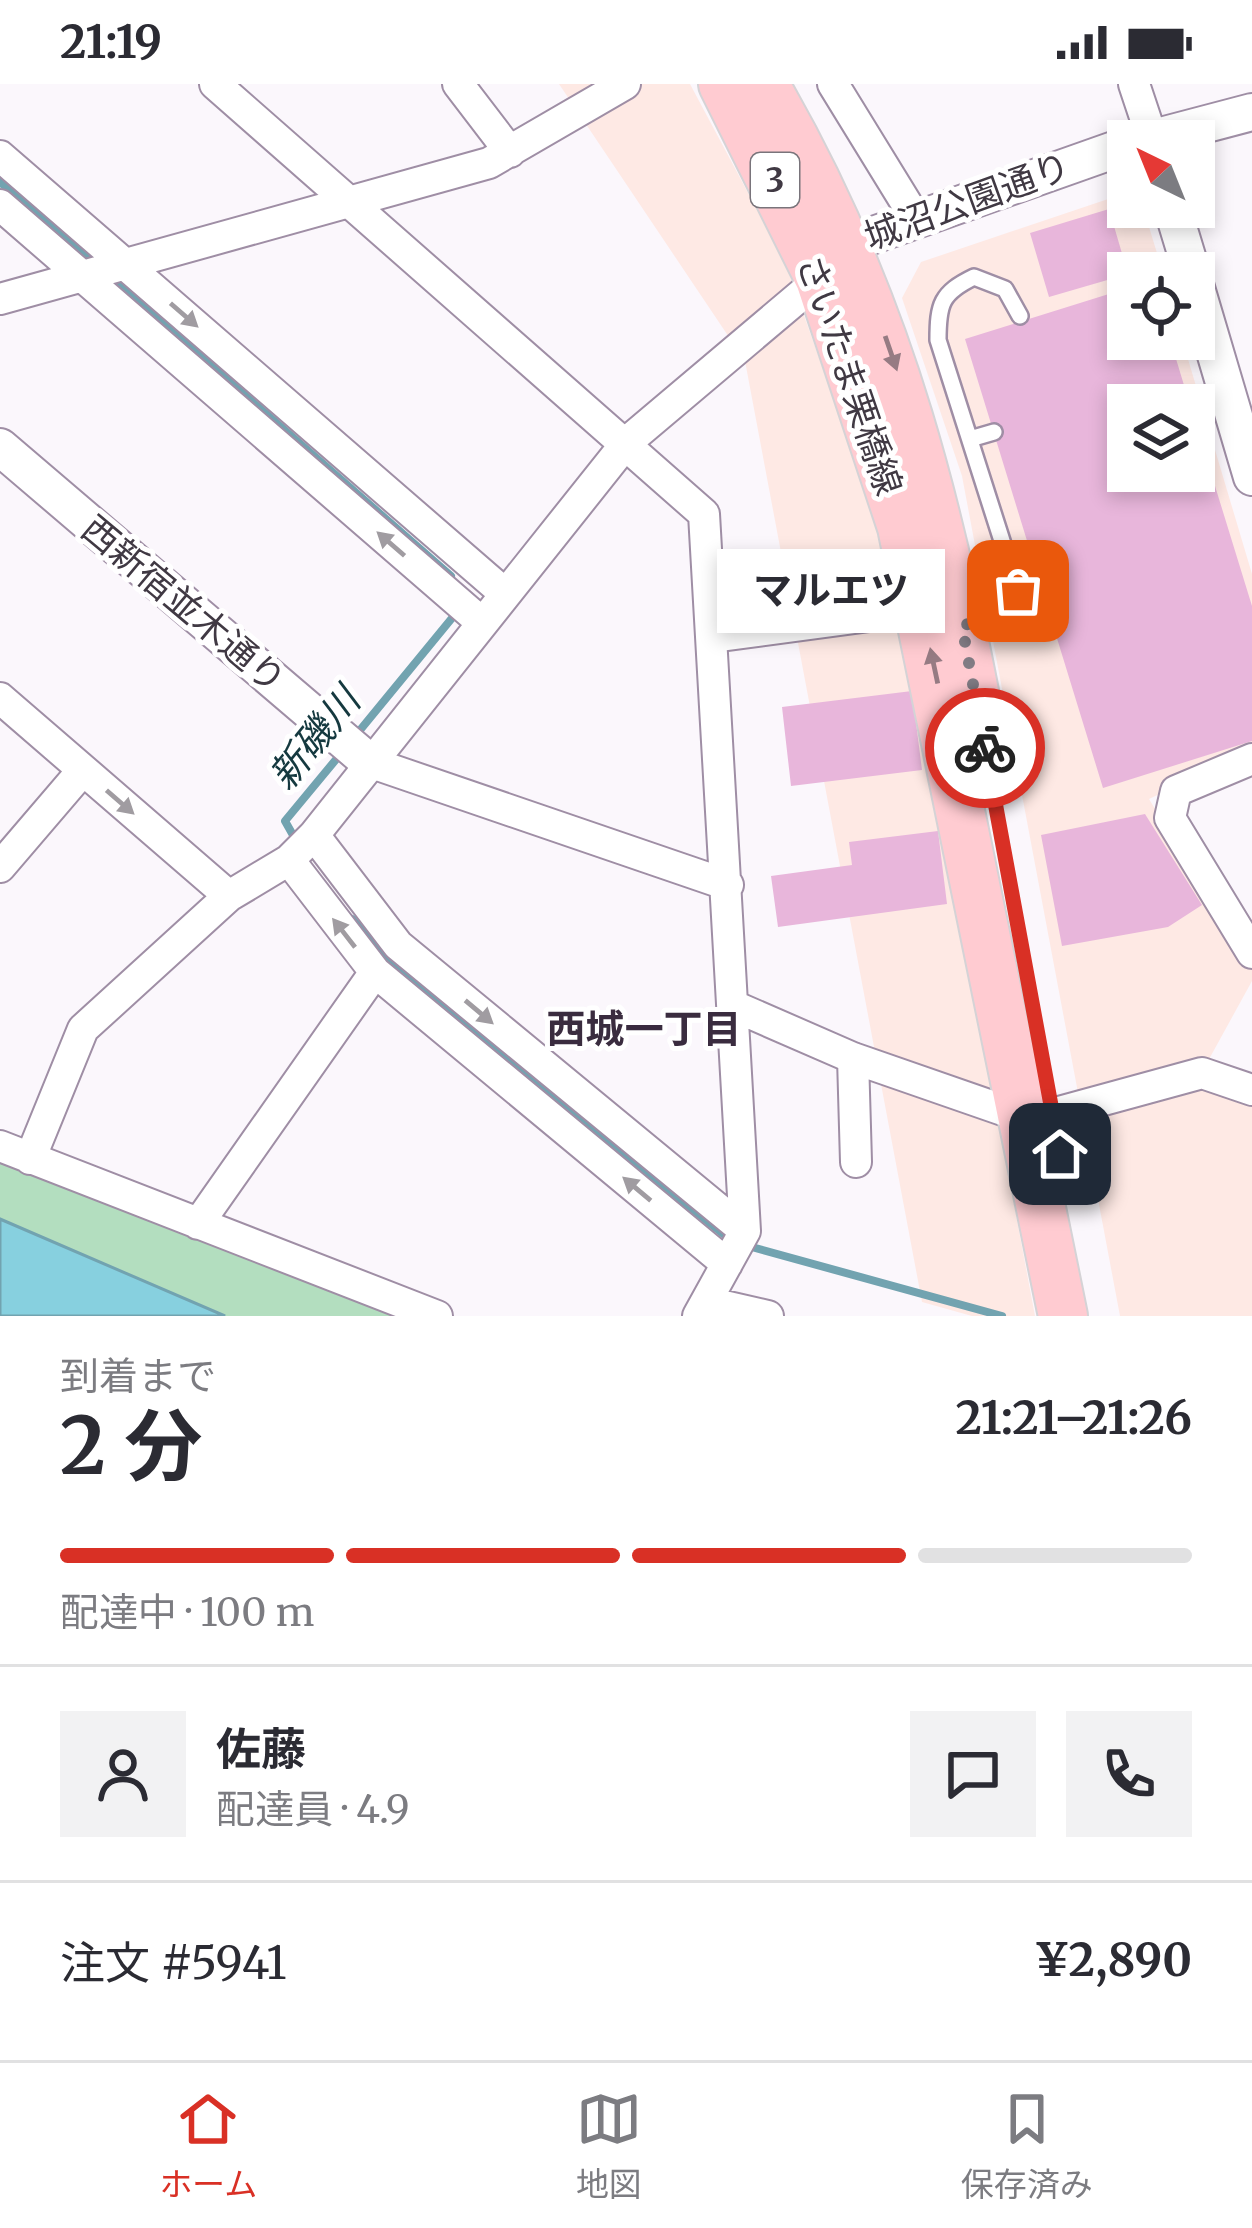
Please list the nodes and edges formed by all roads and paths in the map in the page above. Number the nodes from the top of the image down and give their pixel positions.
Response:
1 (215, 84) edge
2 (458, 84) edge
3 (625, 84) edge
4 (724, 84) edge
5 (764, 84) edge
6 (833, 84) edge
7 (1134, 84) edge
8 (1252, 112) edge
9 (1140, 120) edge
10 (1215, 122) edge
11 (510, 152) junction
12 (1107, 153) edge
13 (0, 156) edge
14 (351, 202) junction
15 (0, 205) edge
16 (916, 219) junction
17 (834, 261) junction
18 (128, 266) junction
19 (80, 275) junction
20 (0, 299) edge
21 (1020, 316) dead end
22 (1215, 352) edge
23 (994, 432) dead end
24 (970, 439) junction
25 (627, 442) junction
26 (0, 447) edge
27 (1252, 477) edge
28 (503, 592) junction
29 (942, 617) junction
30 (480, 621) junction
31 (713, 637) junction
32 (0, 698) edge
33 (355, 750) junction
34 (1252, 759) edge
35 (83, 770) junction
36 (314, 835) junction
37 (289, 860) junction
38 (0, 867) edge
39 (728, 885) junction
40 (229, 896) junction
41 (1252, 953) edge
42 (375, 972) junction
43 (736, 1007) junction
44 (853, 1058) junction
45 (1252, 1090) edge
46 (1038, 1115) junction
47 (0, 1146) edge
48 (29, 1159) junction
49 (856, 1162) dead end
50 (198, 1224) junction
51 (745, 1231) junction
52 (727, 1264) junction
53 (703, 1309) edge
54 (437, 1316) edge
55 (768, 1316) edge
56 (1063, 1316) edge
57 (1090, 1316) edge

1 - 14 street
2 - 11 street
3 - 11 street
4 - 17 main road, さいたま栗橋線 / 3
5 - 17 main road, さいたま栗橋線 / 3
6 - 16 street
7 - 9 street
8 - 10 street, 城沼公園通り
11 - 14 street
12 - 16 street, 城沼公園通り
13 - 18 street
14 - 18 street
14 - 25 street
15 - 19 street
16 - 17 street, 城沼公園通り
17 - 25 street
17 - 29 main road, さいたま栗橋線 / 3
18 - 19 street
18 -> 28 street
19 - 20 street
30 -> 19 street
21 - 24 lane
22 - 27 street
23 - 24 lane
24 - 29 lane
25 - 28 street
25 - 31 street
26 - 33 street, 西新宿並木通り
28 - 30 street
29 - 31 street
29 - 46 main road, さいたま栗橋線 / 3
30 - 33 street
31 - 39 street
32 - 35 street
33 - 36 street
33 - 39 street
34 - 41 street
35 - 38 street
35 -> 40 street
36 - 37 street
36 -> 51 street
37 - 40 street
42 -> 37 street
39 - 43 street
40 - 48 street
42 - 50 street
52 -> 42 street
43 - 44 street
43 - 51 street
44 - 46 street
44 - 49 street
45 - 46 street
46 - 56 main road, さいたま栗橋線 / 3
46 - 57 main road, さいたま栗橋線 / 3
47 - 48 street
48 - 50 street
50 - 54 street
51 - 52 street
52 - 53 street
53 - 55 street

